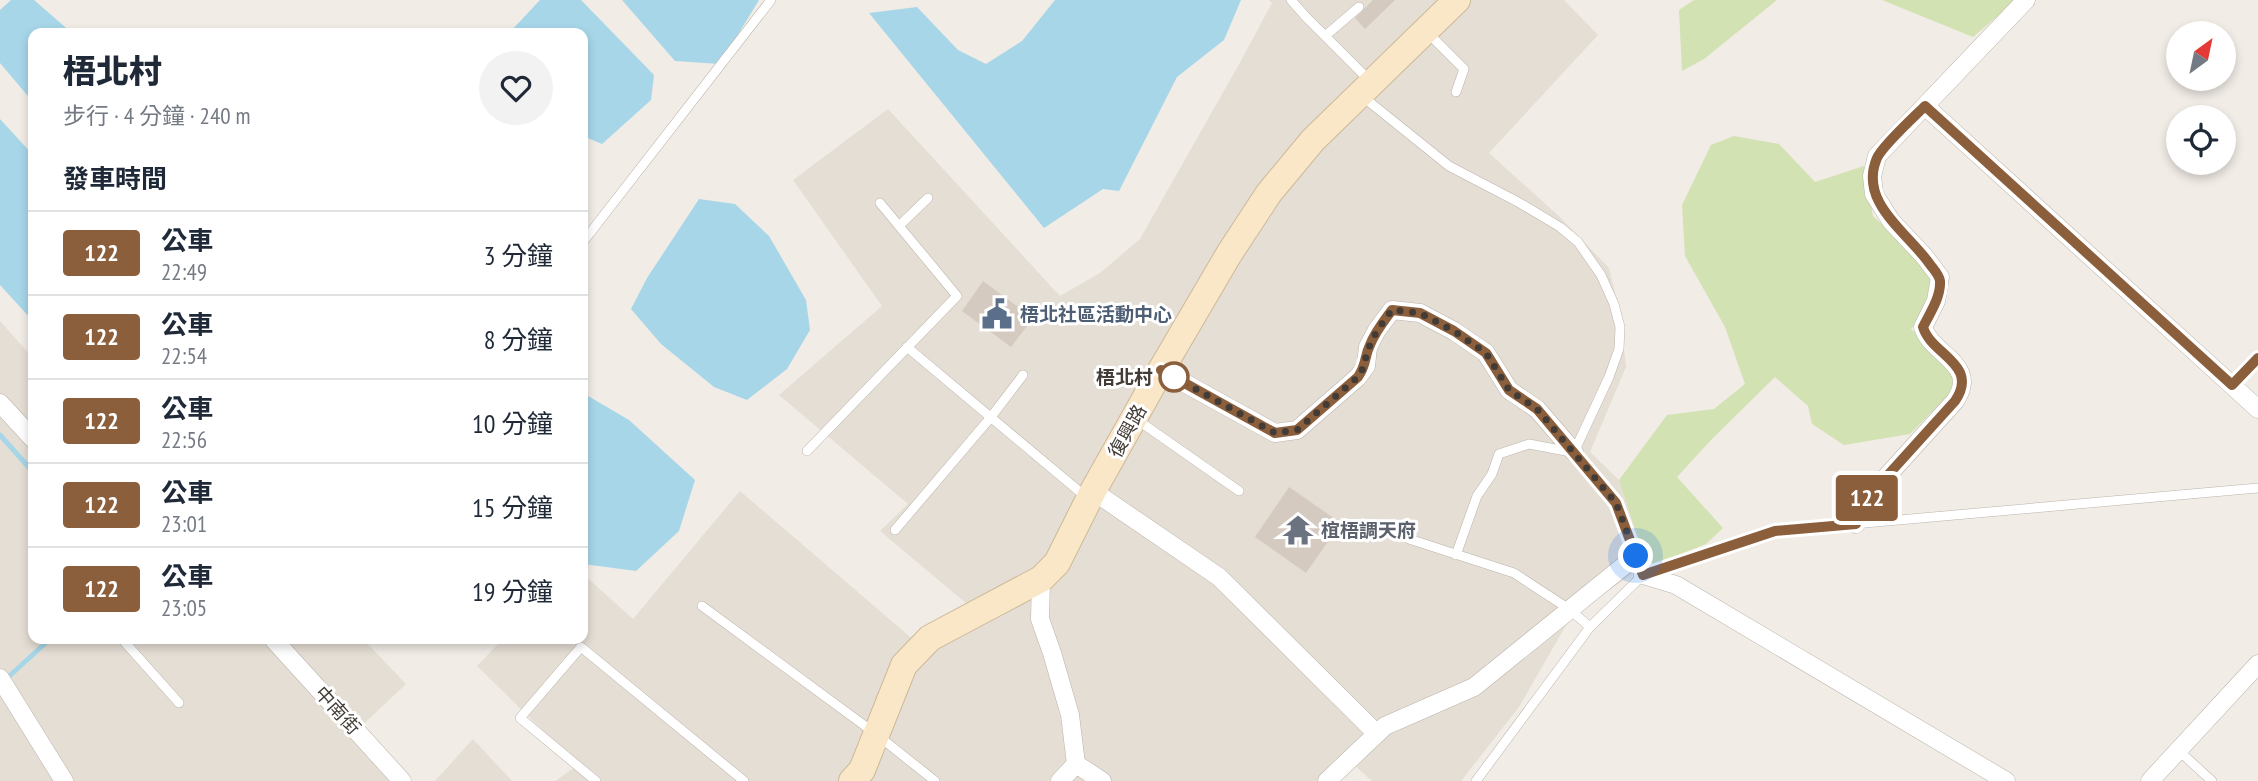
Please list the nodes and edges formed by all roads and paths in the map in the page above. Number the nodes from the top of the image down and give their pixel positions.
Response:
1 (771, 0) edge
2 (1457, 0) edge
3 (2026, 0) edge
4 (1296, 2) edge
5 (1359, 7) dead end
6 (1426, 31) junction
7 (1325, 36) junction
8 (1367, 89) junction
9 (1456, 92) dead end
10 (1925, 106) junction
11 (928, 198) dead end
12 (880, 202) dead end
13 (899, 226) junction
14 (588, 236) edge
15 (907, 347) junction
16 (2258, 358) edge
17 (1161, 370) junction
18 (1023, 375) dead end
19 (2232, 385) junction
20 (0, 403) edge
21 (2258, 409) edge
22 (991, 417) junction
23 (1134, 418) junction
24 (28, 434) edge
25 (807, 451) dead end
26 (1574, 452) junction
27 (2258, 488) edge
28 (1239, 491) dead end
29 (1091, 495) junction
30 (1856, 524) junction
31 (895, 530) dead end
32 (1409, 539) dead end
33 (1456, 555) junction
34 (1636, 556) junction
35 (1643, 575) junction
36 (1041, 579) junction
37 (702, 606) dead end
38 (1569, 609) junction
39 (1590, 627) junction
40 (126, 644) edge
41 (278, 644) edge
42 (2258, 663) edge
43 (0, 678) edge
44 (179, 703) dead end
45 (876, 734) junction
46 (1377, 734) junction
47 (2178, 750) junction
48 (1076, 764) junction
49 (64, 781) edge
50 (402, 781) edge
51 (596, 781) edge
52 (744, 781) edge
53 (852, 781) edge
54 (936, 781) edge
55 (1060, 781) edge
56 (1102, 781) edge
57 (1327, 781) edge
58 (1476, 781) edge
59 (2006, 781) edge
60 (2150, 781) edge
61 (2212, 781) edge

1 - 14 lane
2 - 6 street, 復興路
3 - 10 street
4 - 7 lane
5 - 7 lane
6 - 8 street, 復興路
6 - 9 lane
7 - 8 lane
8 - 17 street, 復興路
8 - 26 lane
10 - 19 street
10 - 30 street
11 - 13 lane
12 - 13 lane
13 - 15 lane
15 - 22 lane
15 - 25 lane
16 - 19 lane
17 - 23 street, 復興路
17 - 26 street
18 - 22 lane
19 - 21 street
20 - 24 street
22 - 29 lane
22 - 31 lane
23 - 28 lane
23 - 29 street, 復興路
26 - 33 lane
26 - 34 lane
27 - 30 lane
29 - 36 street, 復興路
29 - 46 street
30 - 35 lane
32 - 33 lane
33 - 38 lane
34 - 35 lane
34 - 38 street
35 - 39 lane
35 - 59 street
36 - 45 street, 復興路
36 - 48 street
37 - 45 lane
38 - 39 lane
38 - 46 street
39 - 58 lane
40 - 44 lane
41 - 50 street, 中南街
42 - 47 street
43 - 49 street
45 - 53 street, 復興路
45 - 54 lane
46 - 57 street
47 - 60 street
47 - 61 lane
48 - 55 street
48 - 56 street
51 - 52 lane

